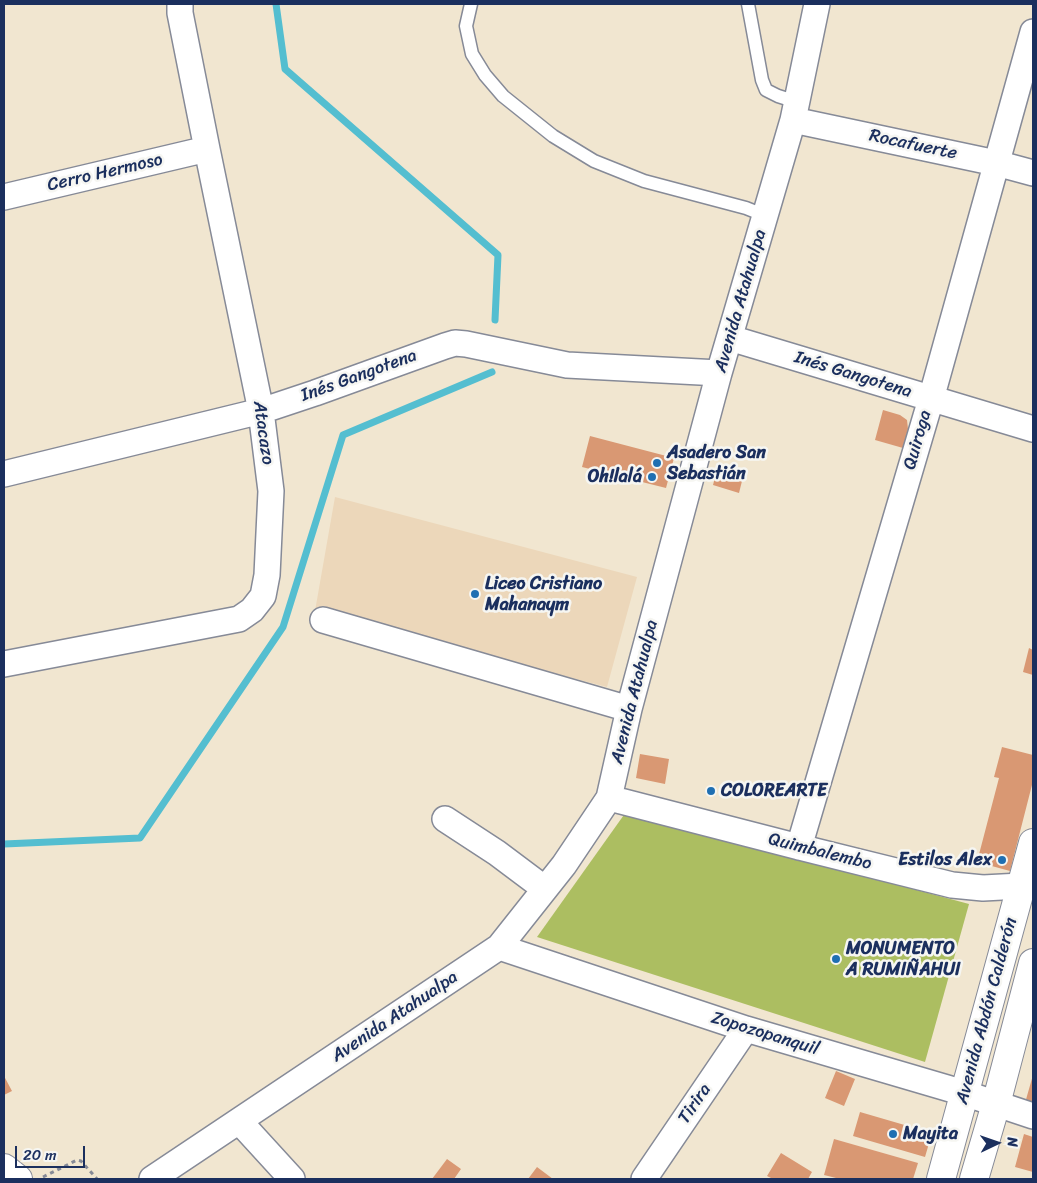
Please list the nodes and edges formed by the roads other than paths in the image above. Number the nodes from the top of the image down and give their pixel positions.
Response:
1 (180, 4) edge
2 (471, 4) edge
3 (748, 4) edge
4 (817, 4) edge
5 (1033, 32) edge
6 (795, 111) junction
7 (206, 149) junction
8 (996, 163) junction
9 (1033, 173) edge
10 (4, 197) edge
11 (766, 216) junction
12 (730, 338) junction
13 (719, 373) junction
14 (931, 399) junction
15 (261, 410) junction
16 (1033, 429) edge
17 (4, 474) edge
18 (323, 620) dead end
19 (4, 664) edge
20 (629, 710) junction
21 (609, 798) junction
22 (445, 819) dead end
23 (1033, 843) edge
24 (799, 847) junction
25 (1027, 886) edge
26 (545, 889) junction
27 (499, 947) junction
28 (1033, 962) edge
29 (746, 1029) junction
30 (964, 1093) junction
31 (996, 1104) junction
32 (1033, 1116) edge
33 (239, 1121) junction
34 (4, 1168) edge
35 (18, 1179) edge
36 (152, 1179) edge
37 (292, 1179) edge
38 (644, 1179) edge
39 (941, 1179) edge
40 (974, 1179) edge

1 - 7 street, Atacazo
2 - 11 lane
3 - 6 lane
4 - 6 street, Avenida Atahualpa
5 - 8 street, Quiroga
6 - 8 street, Rocafuerte
6 - 11 street, Avenida Atahualpa
7 - 10 street, Cerro Hermoso
7 - 15 street, Atacazo
8 - 9 street, Rocafuerte
8 - 14 street, Quiroga
11 - 12 street, Avenida Atahualpa
12 - 13 street, Avenida Atahualpa
12 - 14 street, Inés Gangotena
13 - 15 street, Inés Gangotena
13 - 20 street, Avenida Atahualpa
14 - 16 street, Inés Gangotena
14 - 24 street, Quiroga
15 - 17 street, Inés Gangotena
15 - 19 street, Atacazo
18 - 20 street
20 - 21 street, Avenida Atahualpa
21 - 24 street, Quimbalembo
21 - 26 street, Avenida Atahualpa
22 - 26 street
23 - 25 main road, Avenida Abdón Calderón
24 - 25 street, Quimbalembo
25 - 30 main road, Avenida Abdón Calderón
26 - 27 street, Avenida Atahualpa
27 - 29 street, Zopozopanquil
27 - 33 street, Avenida Atahualpa
28 - 31 main road, Avenida Abdón Calderón
29 - 30 street, Zopozopanquil
29 - 38 street, Tirira
30 - 31 street, Zopozopanquil
30 - 39 main road, Avenida Abdón Calderón
31 - 32 street, Zopozopanquil
31 - 40 main road, Avenida Abdón Calderón
33 - 36 street, Avenida Atahualpa
33 - 37 street
34 - 35 main road

